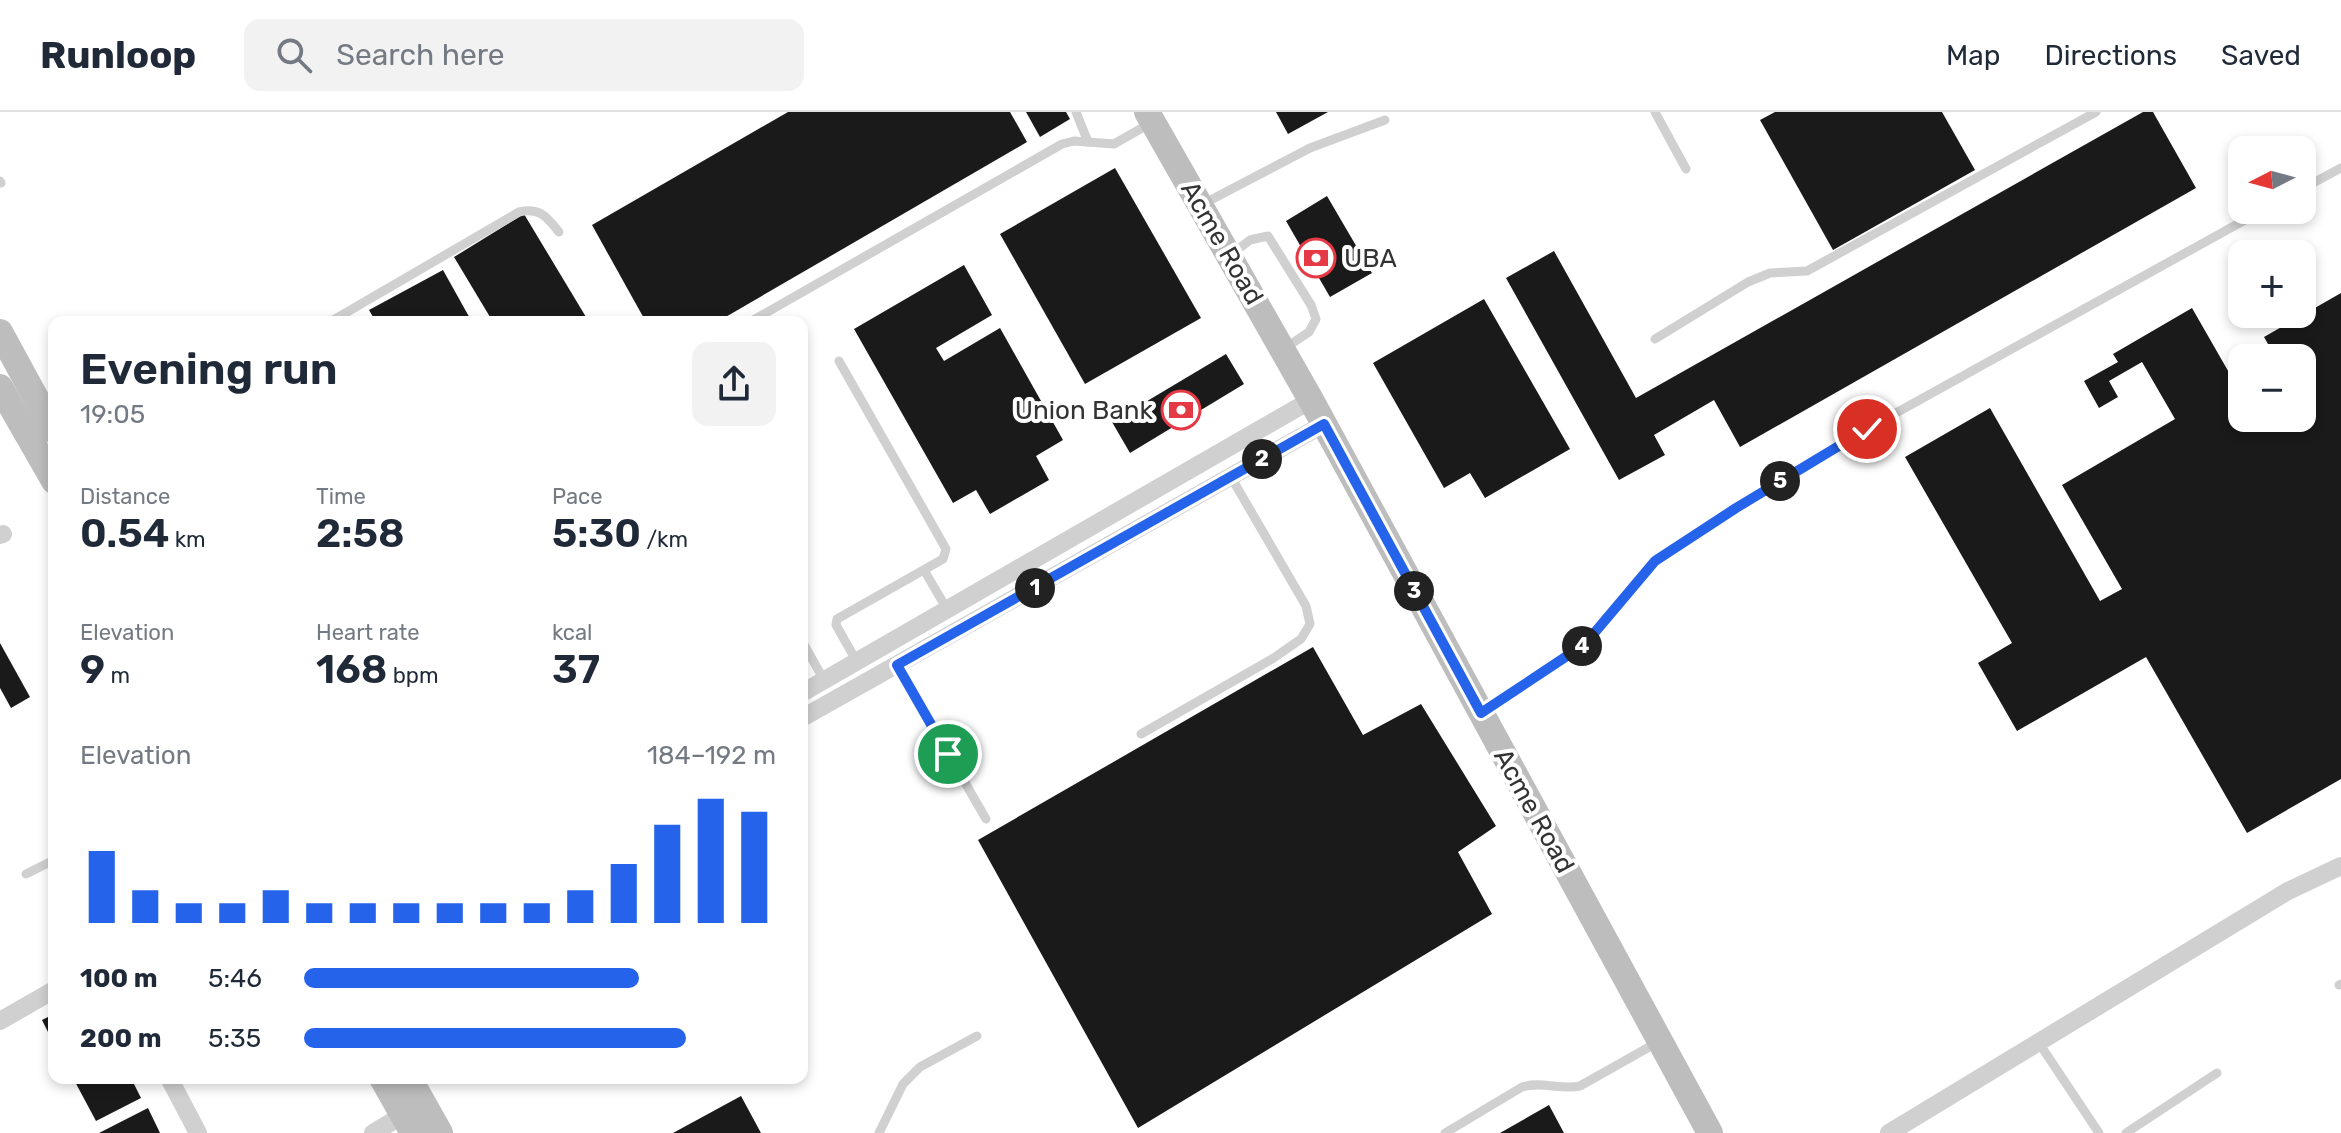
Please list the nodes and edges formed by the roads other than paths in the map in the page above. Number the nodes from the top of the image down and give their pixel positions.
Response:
1 (1076, 112) edge
2 (1655, 112) edge
3 (2096, 112) edge
4 (1150, 117) edge
5 (1385, 120) dead end
6 (1088, 142) junction
7 (2341, 168) edge
8 (1686, 169) dead end
9 (2316, 181) edge
10 (1200, 206) junction
11 (2238, 224) edge
12 (559, 232) dead end
13 (1229, 256) junction
14 (340, 316) edge
15 (761, 316) edge
16 (0, 332) edge
17 (1655, 339) dead end
18 (1282, 350) junction
19 (839, 361) dead end
20 (0, 387) edge
21 (1311, 400) junction
22 (48, 420) edge
23 (1324, 424) junction
24 (48, 471) edge
25 (1231, 477) junction
26 (1113, 515) junction
27 (1127, 537) junction
28 (924, 570) junction
29 (948, 611) junction
30 (808, 652) edge
31 (812, 659) junction
32 (808, 661) edge
33 (857, 662) junction
34 (897, 665) junction
35 (824, 680) junction
36 (808, 689) edge
37 (1481, 713) junction
38 (808, 715) edge
39 (1141, 734) dead end
40 (986, 819) dead end
41 (48, 863) edge
42 (2341, 866) edge
43 (26, 874) dead end
44 (48, 993) edge
45 (0, 1021) edge
46 (977, 1036) dead end
47 (1660, 1040) junction
48 (2039, 1043) junction
49 (2217, 1073) dead end
50 (172, 1084) edge
51 (385, 1084) edge
52 (412, 1084) edge
53 (408, 1124) edge
54 (198, 1133) edge
55 (373, 1133) edge
56 (440, 1133) edge
57 (879, 1133) edge
58 (1445, 1133) edge
59 (1710, 1133) edge
60 (1889, 1133) edge
61 (2099, 1133) edge
62 (2126, 1133) edge

1 - 6 lane
2 - 8 lane
3 - 17 lane
4 - 6 lane
4 - 10 street, Acme Road
5 - 10 lane
6 - 15 lane
7 - 9 lane
10 - 13 street, Acme Road
11 - 37 lane
12 - 14 lane
13 - 18 street, Acme Road
13 - 18 lane
16 - 22 street
18 - 21 street, Acme Road
19 - 28 lane
20 - 24 street
21 - 23 street, Acme Road
21 - 26 street
23 - 25 street
23 - 37 street, Acme Road
25 - 27 street
25 - 39 lane
26 - 27 street
26 - 29 street
27 - 34 street
28 - 29 lane
28 - 33 lane
29 - 33 street
30 - 31 lane
31 - 32 lane
31 - 35 lane
33 - 35 street
34 - 38 street
34 - 40 lane
35 - 36 street
37 - 47 street, Acme Road
41 - 43 lane
42 - 48 street
44 - 45 street
46 - 57 lane
47 - 58 lane
47 - 59 street, Acme Road
48 - 60 street
48 - 61 lane
49 - 62 lane
50 - 54 street
51 - 53 street
52 - 56 street
53 - 55 street

